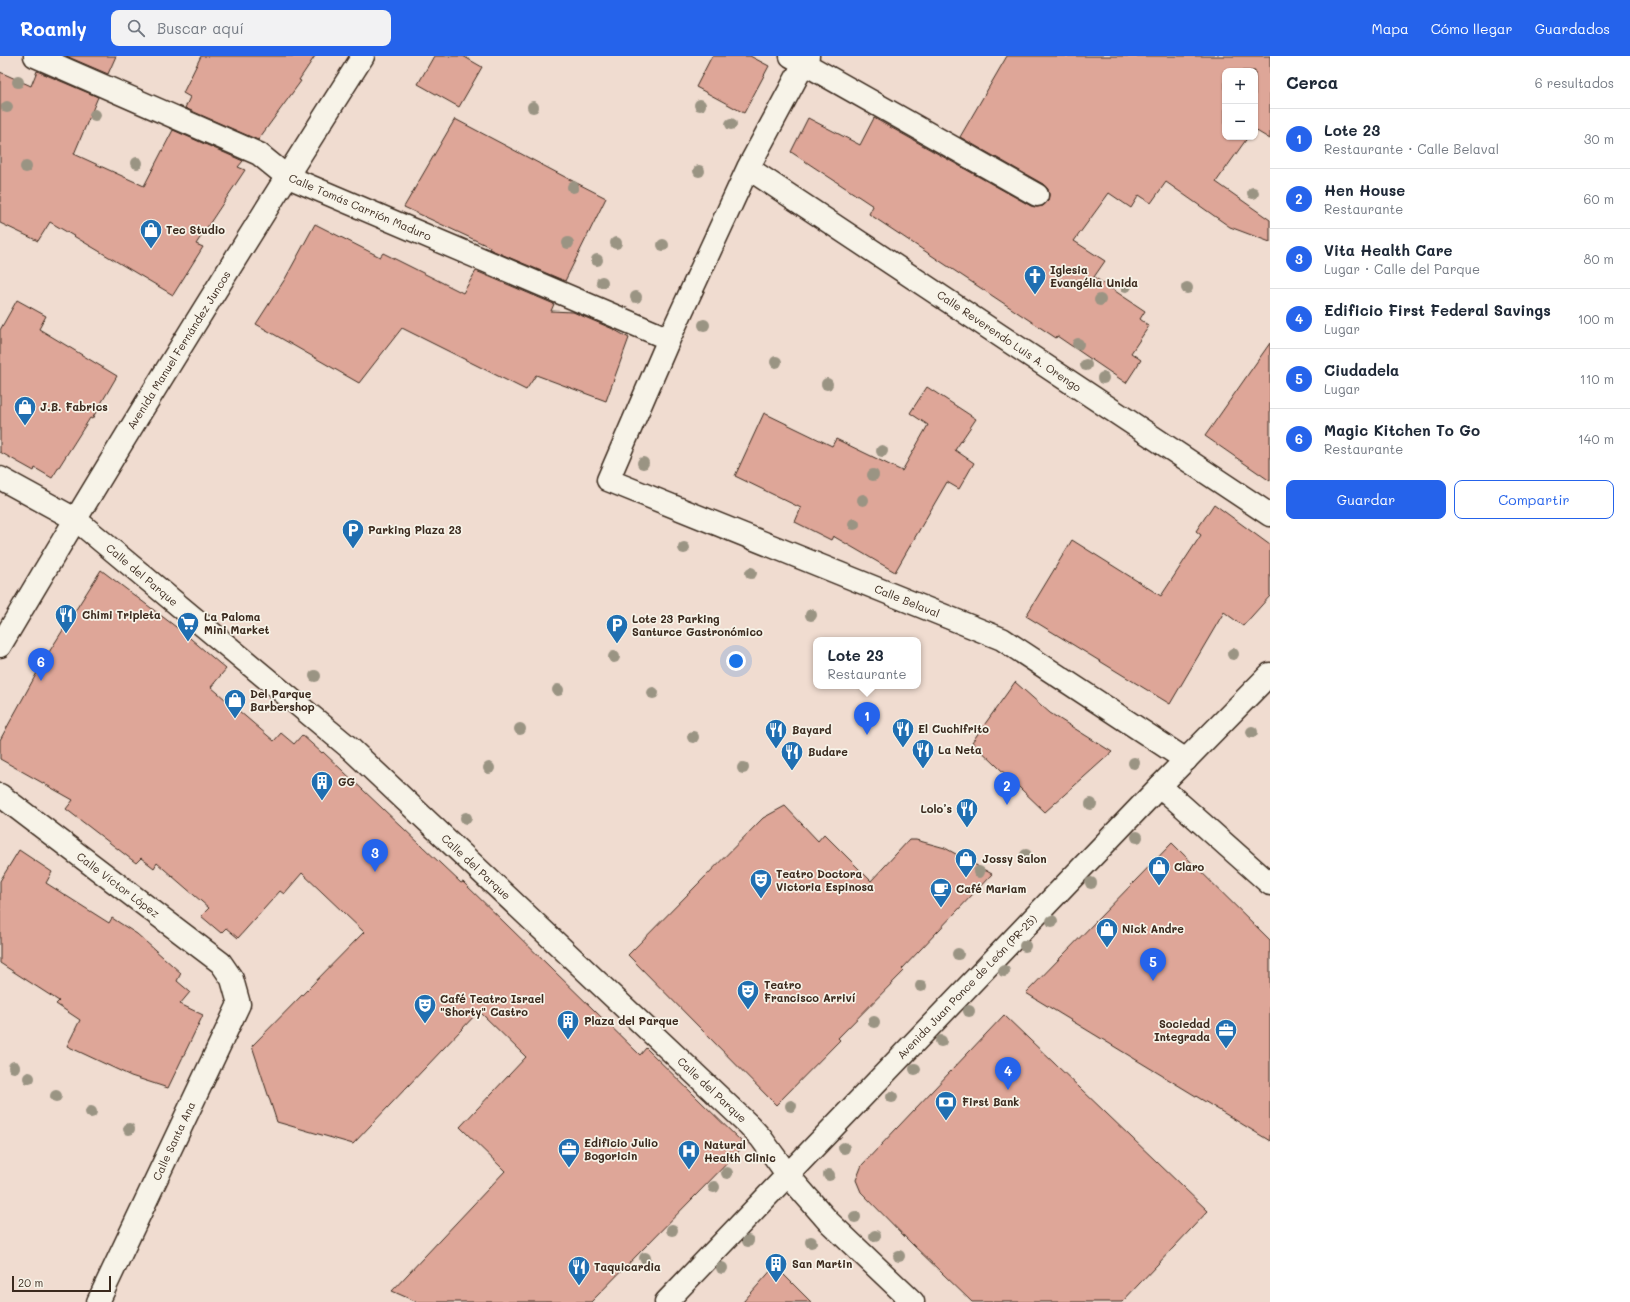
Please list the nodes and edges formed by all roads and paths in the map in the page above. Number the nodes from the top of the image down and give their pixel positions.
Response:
1 (35, 56) edge
2 (363, 56) edge
3 (801, 59) edge
4 (748, 168) junction
5 (286, 176) junction
6 (1037, 195) dead end
7 (669, 339) junction
8 (0, 478) edge
9 (1270, 515) edge
10 (75, 519) junction
11 (0, 646) edge
12 (1270, 674) edge
13 (1186, 760) junction
14 (1160, 786) junction
15 (0, 795) edge
16 (1270, 884) edge
17 (232, 979) joint
18 (787, 1174) junction
19 (98, 1302) edge
20 (666, 1302) edge
21 (913, 1302) edge

1 - 5 street, Calle Tomás Carrión Maduro
2 - 5 street, Avenida Manuel Fernández Juncos
3 - 4 street
3 - 6 street
4 - 7 street
4 - 9 street, Calle Reverendo Luis A. Orengo
5 - 7 street, Calle Tomás Carrión Maduro
5 - 10 street, Avenida Manuel Fernández Juncos
7 - 13 street, Calle Belaval
8 - 10 street, Calle del Parque
10 - 11 street, Avenida Manuel Fernández Juncos
10 - 18 street, Calle del Parque
12 - 13 street, Avenida Juan Ponce de León (PR-25)
13 - 14 street, Avenida Juan Ponce de León (PR-25)
14 - 16 street
14 - 18 street, Avenida Juan Ponce de León (PR-25)
15 - 17 street, Calle Víctor López
17 - 19 street, Calle Santa Ana
18 - 20 street, Avenida Juan Ponce de León (PR-25)
18 - 21 street, Calle del Parque

